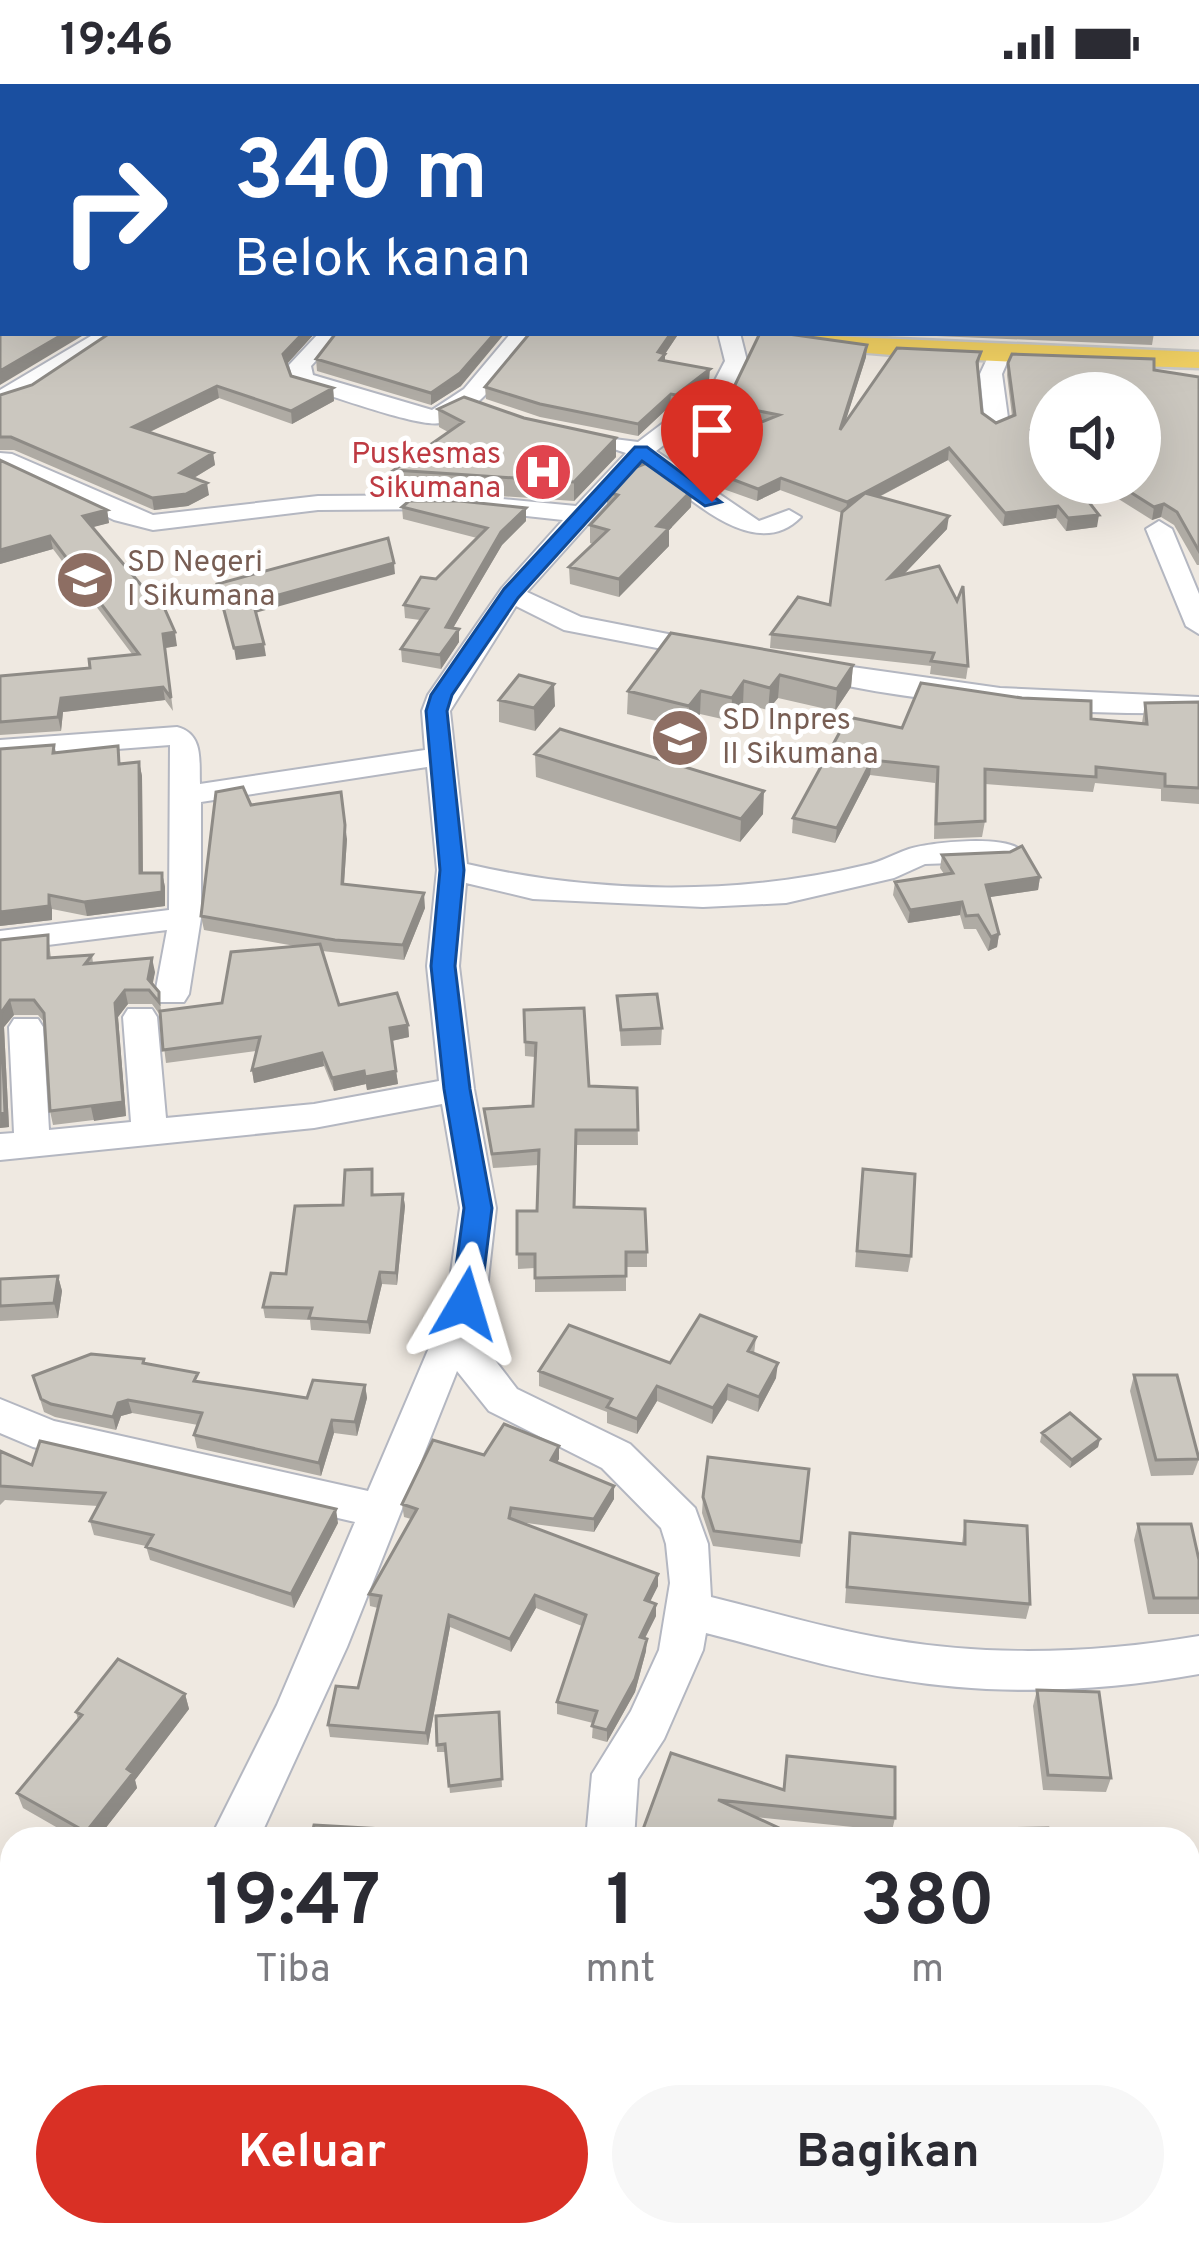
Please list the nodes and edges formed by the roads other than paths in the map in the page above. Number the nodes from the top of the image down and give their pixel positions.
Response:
1 (105, 336) edge
2 (328, 336) edge
3 (520, 336) edge
4 (730, 336) edge
5 (791, 336) edge
6 (1001, 351) junction
7 (1199, 360) edge
8 (3, 395) edge
9 (462, 403) junction
10 (488, 411) edge
11 (998, 424) edge
12 (593, 439) edge
13 (641, 451) junction
14 (4, 458) edge
15 (582, 514) junction
16 (789, 517) dead end
17 (1160, 529) dead end
18 (511, 594) junction
19 (1199, 626) edge
20 (1199, 705) edge
21 (0, 749) edge
22 (440, 756) junction
23 (186, 795) junction
24 (1008, 852) edge
25 (452, 870) junction
26 (185, 918) junction
27 (0, 941) edge
28 (172, 994) dead end
29 (140, 1017) dead end
30 (26, 1027) dead end
31 (457, 1089) junction
32 (150, 1135) junction
33 (16, 1146) edge
34 (465, 1304) junction
35 (0, 1415) edge
36 (377, 1510) junction
37 (688, 1610) junction
38 (1199, 1655) edge
39 (240, 1827) edge
40 (611, 1827) edge

1 - 8 street
2 - 9 street
3 - 9 street
4 - 13 street
5 - 6 main road
6 - 7 main road
6 - 11 street
9 - 10 street
12 - 13 street
13 - 15 street
13 - 16 street
14 - 15 street
15 - 18 street
17 - 19 street
18 - 20 street
18 - 22 street
21 - 23 street
22 - 23 street
22 - 25 street
23 - 26 street
24 - 25 street
25 - 31 street
26 - 27 street
26 - 28 street
29 - 32 street
30 - 33 street
31 - 32 street
31 - 34 street
32 - 33 street
34 - 36 street
34 - 37 street
35 - 36 street
36 - 39 street
37 - 38 street
37 - 40 street

